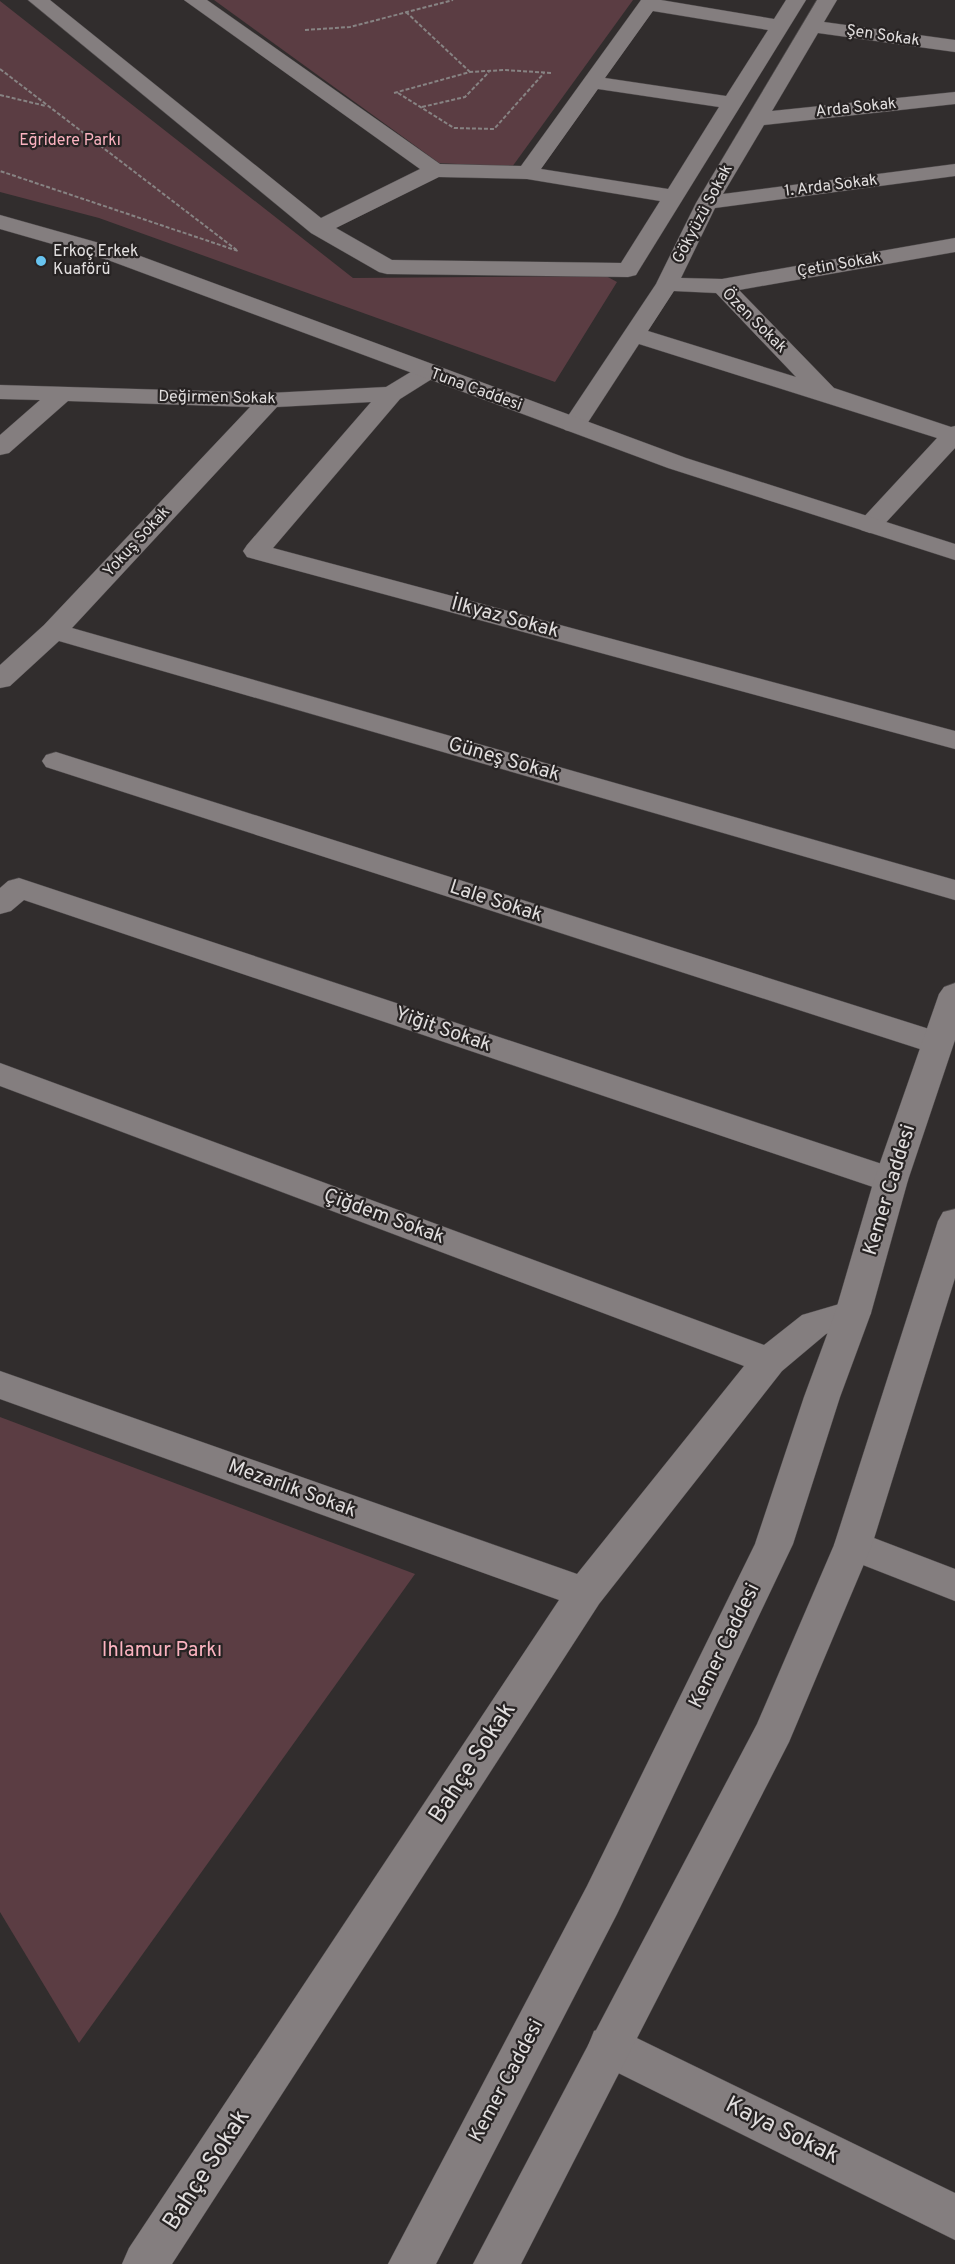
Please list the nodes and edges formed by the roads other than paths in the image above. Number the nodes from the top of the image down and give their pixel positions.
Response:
1 (38, 0) edge
2 (194, 0) edge
3 (796, 0) edge
4 (827, 0) edge
5 (649, 2) edge
6 (780, 26) junction
7 (812, 26) junction
8 (955, 46) edge
9 (593, 80) junction
10 (955, 98) edge
11 (731, 103) junction
12 (757, 119) junction
13 (955, 170) edge
14 (435, 171) junction
15 (527, 173) junction
16 (673, 196) junction
17 (707, 202) junction
18 (0, 222) edge
19 (319, 228) junction
20 (955, 245) edge
21 (667, 284) junction
22 (722, 286) junction
23 (633, 334) junction
24 (427, 372) junction
25 (0, 392) edge
26 (825, 393) junction
27 (62, 394) junction
28 (391, 394) junction
29 (270, 400) junction
30 (574, 425) junction
31 (955, 435) edge
32 (0, 448) edge
33 (870, 525) junction
34 (955, 552) edge
35 (54, 631) junction
36 (0, 680) edge
37 (955, 740) edge
38 (56, 761) dead end
39 (955, 890) edge
40 (0, 904) edge
41 (955, 994) edge
42 (937, 1043) junction
43 (0, 1074) edge
44 (891, 1180) junction
45 (955, 1221) edge
46 (853, 1313) junction
47 (769, 1361) junction
48 (0, 1385) edge
49 (853, 1545) junction
50 (955, 1585) edge
51 (585, 1593) junction
52 (610, 2046) junction
53 (955, 2217) edge
54 (145, 2264) edge
55 (411, 2264) edge
56 (496, 2264) edge

1 - 19 street
2 - 14 street
3 - 6 street
4 - 7 street, Gökyüzü Sokak
5 - 6 street
5 - 9 street
6 - 11 street
7 - 8 street, Şen Sokak
7 - 12 street, Gökyüzü Sokak
9 - 11 street
9 - 15 street
10 - 12 street, Arda Sokak
11 - 16 street
12 - 17 street, Gökyüzü Sokak
13 - 17 street, 1. Arda Sokak
14 - 15 street
14 - 19 street
15 - 16 street
16 - 19 street
17 - 21 street, Gökyüzü Sokak
18 - 24 street, Tuna Caddesi
20 - 22 street, Çetin Sokak
21 - 22 street, Özen Sokak
21 - 23 street, Gökyüzü Sokak
22 - 26 street, Özen Sokak
23 - 26 street, Özen Sokak
23 - 30 street, Gökyüzü Sokak
24 - 28 street, Değirmen Sokak
24 - 30 street, Tuna Caddesi
25 - 27 street, Değirmen Sokak
26 - 31 street, Özen Sokak
27 - 29 street, Değirmen Sokak
27 - 32 street
28 - 29 street, Değirmen Sokak
28 - 37 street, İlkyaz Sokak
29 - 35 street, Yokuş Sokak
30 - 33 street, Tuna Caddesi
31 - 33 street
33 - 34 street, Tuna Caddesi
35 - 36 street, Yokuş Sokak
35 - 39 street, Güneş Sokak
38 - 42 street, Lale Sokak
40 - 44 street, Yiğit Sokak
41 - 42 street, Kemer Caddesi
42 - 44 street, Kemer Caddesi
43 - 47 street, Çiğdem Sokak
44 - 46 street, Kemer Caddesi
45 - 49 street
46 - 47 street, Bahçe Sokak
46 - 55 street, Kemer Caddesi
47 - 51 street, Bahçe Sokak
48 - 51 street, Mezarlık Sokak
49 - 50 street
49 - 52 street
51 - 54 street, Bahçe Sokak
52 - 53 street, Kaya Sokak
52 - 56 street

